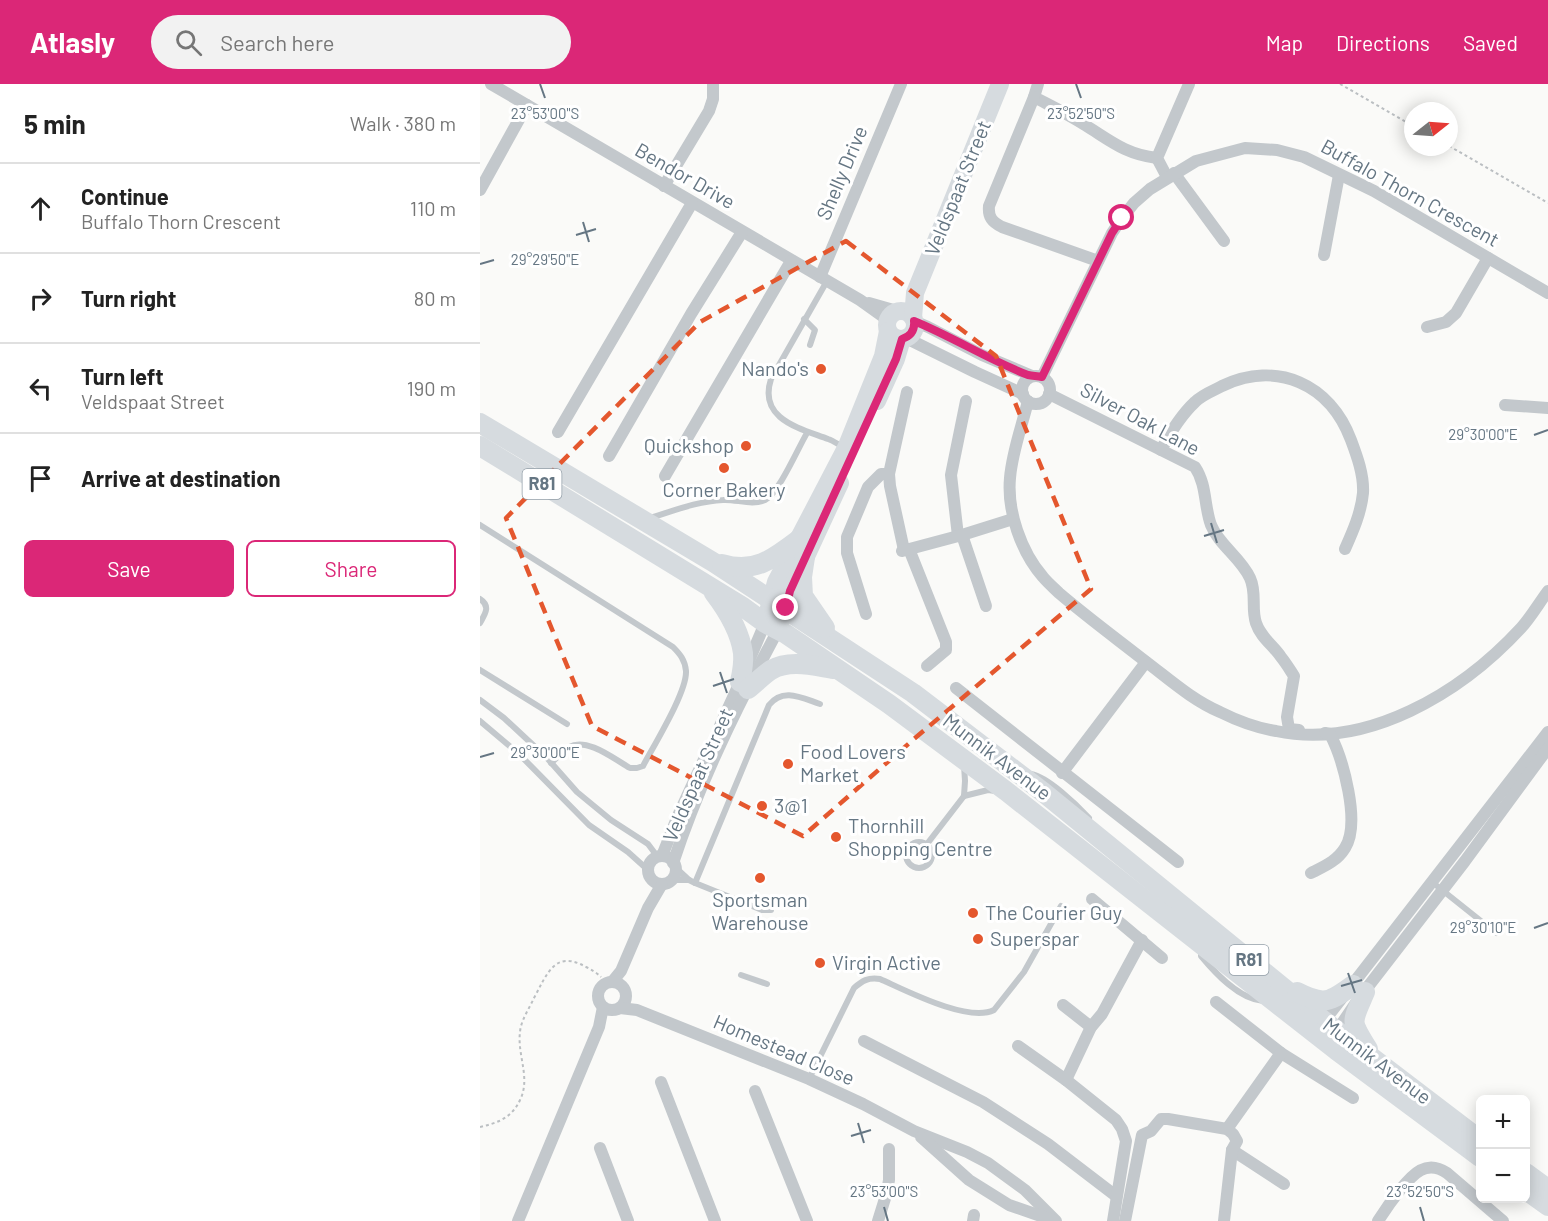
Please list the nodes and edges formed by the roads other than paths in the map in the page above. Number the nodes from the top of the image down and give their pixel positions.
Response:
1 (490, 84) edge
2 (713, 84) edge
3 (901, 84) edge
4 (1000, 84) edge
5 (1038, 84) edge
6 (1189, 84) edge
7 (1034, 97) junction
8 (527, 105) junction
9 (1157, 158) junction
10 (1170, 175) junction
11 (1339, 175) junction
12 (664, 186) junction
13 (480, 190) edge
14 (692, 203) junction
15 (742, 232) junction
16 (1224, 241) dead end
17 (1324, 255) dead end
18 (1488, 258) junction
19 (791, 261) junction
20 (1098, 261) junction
21 (824, 279) junction
22 (1548, 293) edge
23 (804, 319) junction
24 (901, 323) junction
25 (1427, 327) dead end
26 (810, 345) dead end
27 (1037, 377) junction
28 (908, 392) dead end
29 (1049, 394) junction
30 (1026, 398) junction
31 (966, 400) dead end
32 (1505, 405) dead end
33 (1548, 408) edge
34 (480, 423) edge
35 (558, 432) dead end
36 (807, 433) junction
37 (480, 446) edge
38 (846, 448) junction
39 (1161, 450) junction
40 (609, 456) dead end
41 (889, 474) junction
42 (665, 476) dead end
43 (1013, 519) junction
44 (645, 520) junction
45 (480, 525) edge
46 (960, 536) junction
47 (802, 549) junction
48 (1345, 549) dead end
49 (904, 550) junction
50 (713, 562) junction
51 (710, 587) junction
52 (1548, 591) edge
53 (480, 599) edge
54 (778, 603) junction
55 (986, 606) dead end
56 (866, 614) dead end
57 (480, 623) edge
58 (772, 627) junction
59 (832, 639) junction
60 (1146, 662) junction
61 (927, 666) dead end
62 (837, 669) junction
63 (480, 670) edge
64 (744, 686) junction
65 (956, 688) dead end
66 (480, 700) edge
67 (820, 704) dead end
68 (480, 721) edge
69 (567, 724) dead end
70 (1548, 732) edge
71 (1330, 734) junction
72 (1548, 748) edge
73 (962, 759) junction
74 (551, 763) junction
75 (1062, 773) junction
76 (1006, 791) junction
77 (964, 796) junction
78 (1466, 838) junction
79 (927, 844) junction
80 (1477, 846) junction
81 (660, 856) junction
82 (1178, 862) dead end
83 (674, 865) junction
84 (1311, 873) dead end
85 (658, 878) junction
86 (692, 882) junction
87 (1432, 882) junction
88 (1443, 890) junction
89 (1092, 899) dead end
90 (1061, 906) dead end
91 (771, 910) dead end
92 (1496, 933) dead end
93 (1142, 940) junction
94 (1162, 958) dead end
95 (1267, 974) junction
96 (741, 975) dead end
97 (767, 984) dead end
98 (616, 986) junction
99 (1359, 988) junction
100 (1216, 1002) dead end
101 (1063, 1005) dead end
102 (612, 1008) junction
103 (637, 1010) junction
104 (1091, 1027) junction
105 (1326, 1032) junction
106 (864, 1041) dead end
107 (1018, 1046) dead end
108 (1281, 1053) junction
109 (1373, 1058) junction
110 (808, 1079) junction
111 (1066, 1080) junction
112 (661, 1083) dead end
113 (754, 1091) dead end
114 (1353, 1098) dead end
115 (1227, 1129) junction
116 (914, 1131) junction
117 (1476, 1137) edge
118 (600, 1148) dead end
119 (889, 1149) dead end
120 (1233, 1150) junction
121 (1476, 1154) edge
122 (1530, 1176) edge
123 (1284, 1184) dead end
124 (1548, 1189) edge
125 (1530, 1193) edge
126 (1116, 1196) junction
127 (1548, 1206) edge
128 (518, 1221) edge
129 (628, 1221) edge
130 (715, 1221) edge
131 (807, 1221) edge
132 (878, 1221) edge
133 (1055, 1221) edge
134 (1113, 1221) edge
135 (1125, 1221) edge
136 (1224, 1221) edge
137 (1378, 1221) edge
138 (1503, 1221) edge

1 - 8 street, Bendor Drive
2 - 12 street
3 - 21 street, Shelly Drive
4 - 24 street, Veldspaat Street
5 - 7 street
6 - 9 street
7 - 9 street
7 - 20 street
8 - 12 street, Bendor Drive
8 - 13 street
9 - 10 street
10 - 11 street, Buffalo Thorn Crescent
10 - 16 street
10 - 20 street, Buffalo Thorn Crescent
11 - 17 street
11 - 18 street, Buffalo Thorn Crescent
12 - 14 street, Bendor Drive
14 - 15 street, Bendor Drive
14 - 35 street
15 - 19 street, Bendor Drive
15 - 40 street
18 - 22 street, Buffalo Thorn Crescent
18 - 25 street
19 - 21 street, Bendor Drive
19 - 42 street
20 - 27 street, Buffalo Thorn Crescent
21 - 23 lane
21 - 24 street, Bendor Drive
23 - 26 lane
23 - 36 lane
24 - 27 street
24 - 30 street
24 - 38 street, Veldspaat Street
24 - 47 street, Veldspaat Street
27 - 29 street
27 - 30 street
28 - 41 street
29 - 30 street
29 - 39 street, Silver Oak Lane
30 - 43 street
31 - 46 street
32 - 33 street
34 - 44 main road, Munnik Avenue / R81
36 - 38 lane
36 - 44 lane
37 - 51 main road, Munnik Avenue / R81
38 - 47 street, Veldspaat Street
39 - 48 street
39 - 71 street, Silver Oak Lane
41 - 49 street
41 - 56 street
43 - 46 street
43 - 60 street
44 - 50 main road, Munnik Avenue / R81
45 - 74 lane
46 - 49 street
46 - 55 street
47 - 50 main road
47 - 54 street, Veldspaat Street
47 - 59 main road
49 - 61 street
50 - 54 main road, Munnik Avenue / R81
51 - 58 main road, Munnik Avenue / R81
51 - 64 main road
52 - 71 street
53 - 57 lane
54 - 58 street, Veldspaat Street
54 - 59 main road, Munnik Avenue / R81
58 - 62 main road, Munnik Avenue / R81
58 - 64 street, Veldspaat Street
59 - 95 main road, Munnik Avenue / R81
60 - 71 street
60 - 75 street
62 - 64 main road
62 - 73 main road, Munnik Avenue / R81
63 - 69 lane
64 - 81 street, Veldspaat Street
64 - 83 street, Veldspaat Street
65 - 75 street
66 - 74 lane
67 - 86 lane
68 - 85 lane
70 - 78 street
71 - 84 street
72 - 80 street
73 - 76 main road, Munnik Avenue / R81
73 - 77 lane
74 - 81 lane
75 - 82 street
76 - 77 lane
76 - 105 main road, Munnik Avenue / R81
77 - 79 lane
78 - 80 street
78 - 87 street
79 - 79 lane
80 - 88 street
81 - 83 street
81 - 85 street, Veldspaat Street
83 - 85 street, Veldspaat Street
83 - 86 lane
85 - 86 lane
85 - 98 street
86 - 91 lane
87 - 88 lane
87 - 99 street
88 - 92 lane
88 - 99 street
89 - 93 street
90 - 110 lane
93 - 94 street
93 - 104 street
95 - 99 main road
95 - 105 main road, Munnik Avenue / R81
96 - 97 lane
98 - 102 street
98 - 102 street
98 - 103 street
99 - 105 street
99 - 109 main road
100 - 108 street
101 - 104 street
102 - 103 street, Homestead Close
102 - 128 street
103 - 110 street, Homestead Close
104 - 111 street
105 - 109 main road, Munnik Avenue / R81
105 - 121 main road, Munnik Avenue / R81
106 - 126 street
107 - 111 street
108 - 114 street
108 - 115 street
109 - 117 main road, Munnik Avenue / R81
110 - 116 street, Homestead Close
111 - 126 street
112 - 130 street
113 - 131 street
115 - 120 street
115 - 135 street
116 - 133 street, Homestead Close
116 - 133 street, Homestead Close
118 - 129 street
119 - 132 street
120 - 123 street
120 - 136 street
122 - 124 main road
125 - 127 main road
126 - 134 street
137 - 138 street

